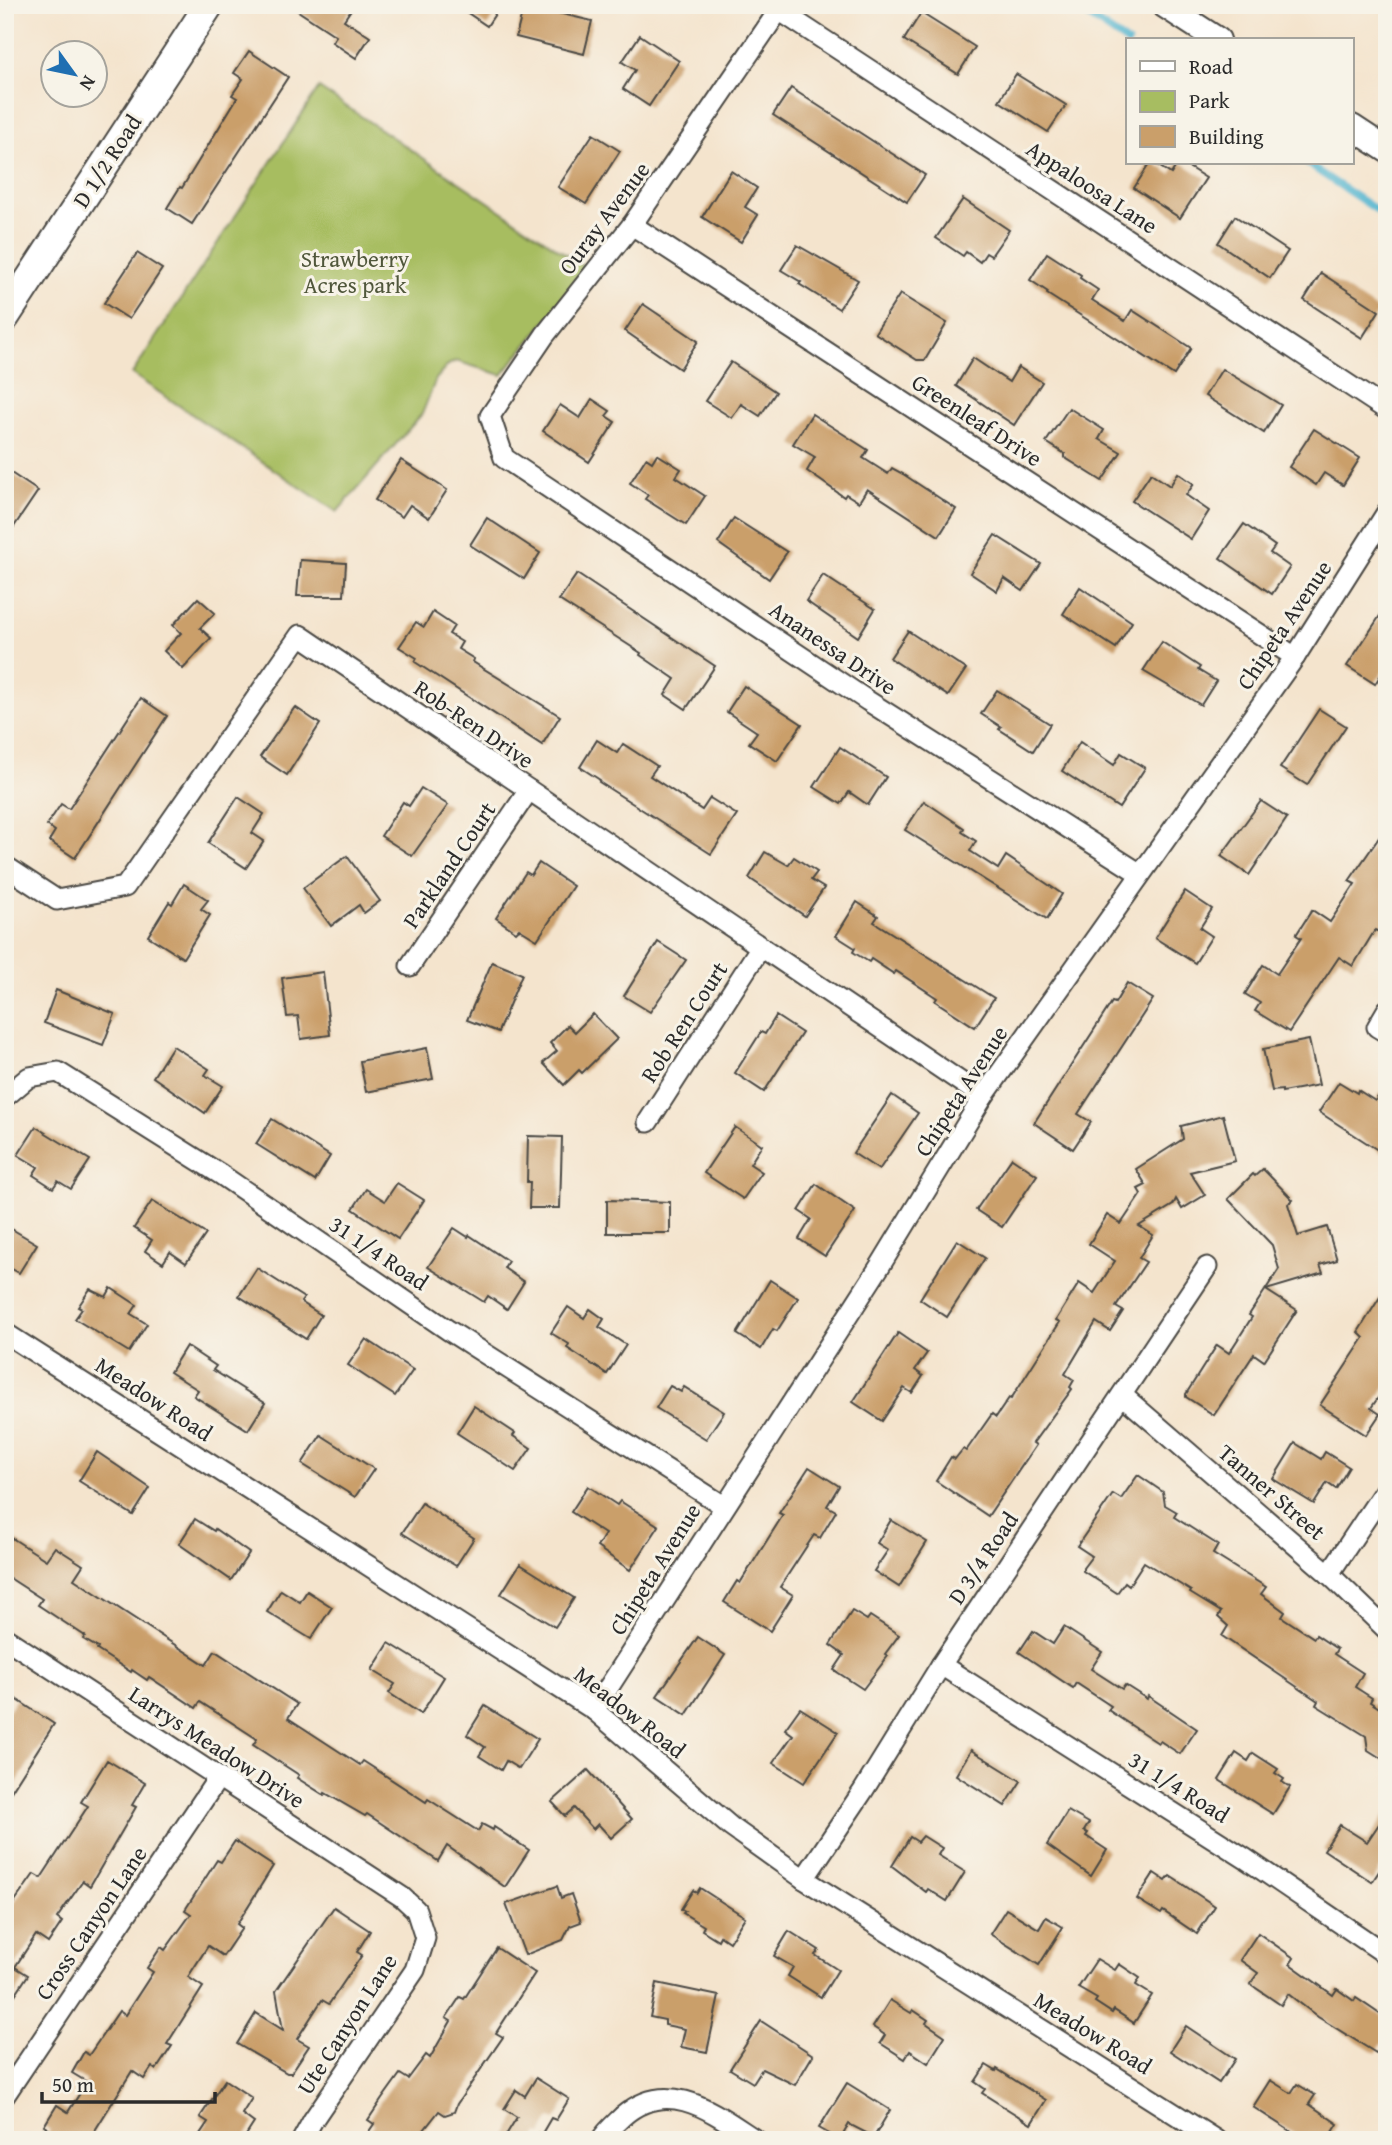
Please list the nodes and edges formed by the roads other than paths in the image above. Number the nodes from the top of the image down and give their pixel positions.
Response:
1 (209, 5) edge
2 (1164, 5) edge
3 (775, 8) edge
4 (1215, 38) edge
5 (1354, 129) edge
6 (1387, 150) edge
7 (632, 225) junction
8 (5, 317) edge
9 (1387, 410) edge
10 (504, 458) joint
11 (1387, 512) edge
12 (1294, 657) junction
13 (529, 790) junction
14 (5, 866) edge
15 (1139, 873) junction
16 (760, 948) junction
17 (410, 966) dead end
18 (5, 1097) edge
19 (983, 1097) junction
20 (648, 1122) dead end
21 (1207, 1267) dead end
22 (5, 1333) edge
23 (1122, 1395) junction
24 (1387, 1488) edge
25 (724, 1506) junction
26 (1329, 1574) junction
27 (1387, 1630) edge
28 (5, 1638) edge
29 (941, 1665) junction
30 (594, 1710) junction
31 (218, 1778) junction
32 (804, 1879) junction
33 (402, 1897) joint
34 (1387, 1955) edge
35 (5, 2095) edge
36 (302, 2140) edge
37 (601, 2140) edge
38 (756, 2140) edge
39 (1216, 2140) edge

1 - 8 main road, D 1/2 Road
2 - 4 street
3 - 7 street, Ouray Avenue
3 - 9 street, Appaloosa Lane
5 - 6 street
7 - 10 street, Ouray Avenue
7 - 12 street, Greenleaf Drive
10 - 15 street, Ananessa Drive
11 - 12 street, Chipeta Avenue
12 - 15 street, Chipeta Avenue
13 - 14 street, Rob-Ren Drive
13 - 16 street, Rob-Ren Drive
13 - 17 street, Parkland Court
15 - 19 street, Chipeta Avenue
16 - 19 street, Rob-Ren Drive
16 - 20 street, Rob Ren Court
18 - 25 street, 31 1/4 Road
19 - 25 street, Chipeta Avenue
21 - 23 street, D 3/4 Road
22 - 30 street, Meadow Road
23 - 26 street, Tanner Street
23 - 29 street, D 3/4 Road
24 - 26 street
25 - 30 street, Chipeta Avenue
26 - 27 street, Tanner Street
28 - 31 street, Larrys Meadow Drive
29 - 32 street, D 3/4 Road
29 - 34 street, 31 1/4 Road
30 - 32 street, Meadow Road
31 - 33 street, Larrys Meadow Drive
31 - 35 street, Cross Canyon Lane
32 - 39 street, Meadow Road
33 - 36 street, Ute Canyon Lane
37 - 38 street

